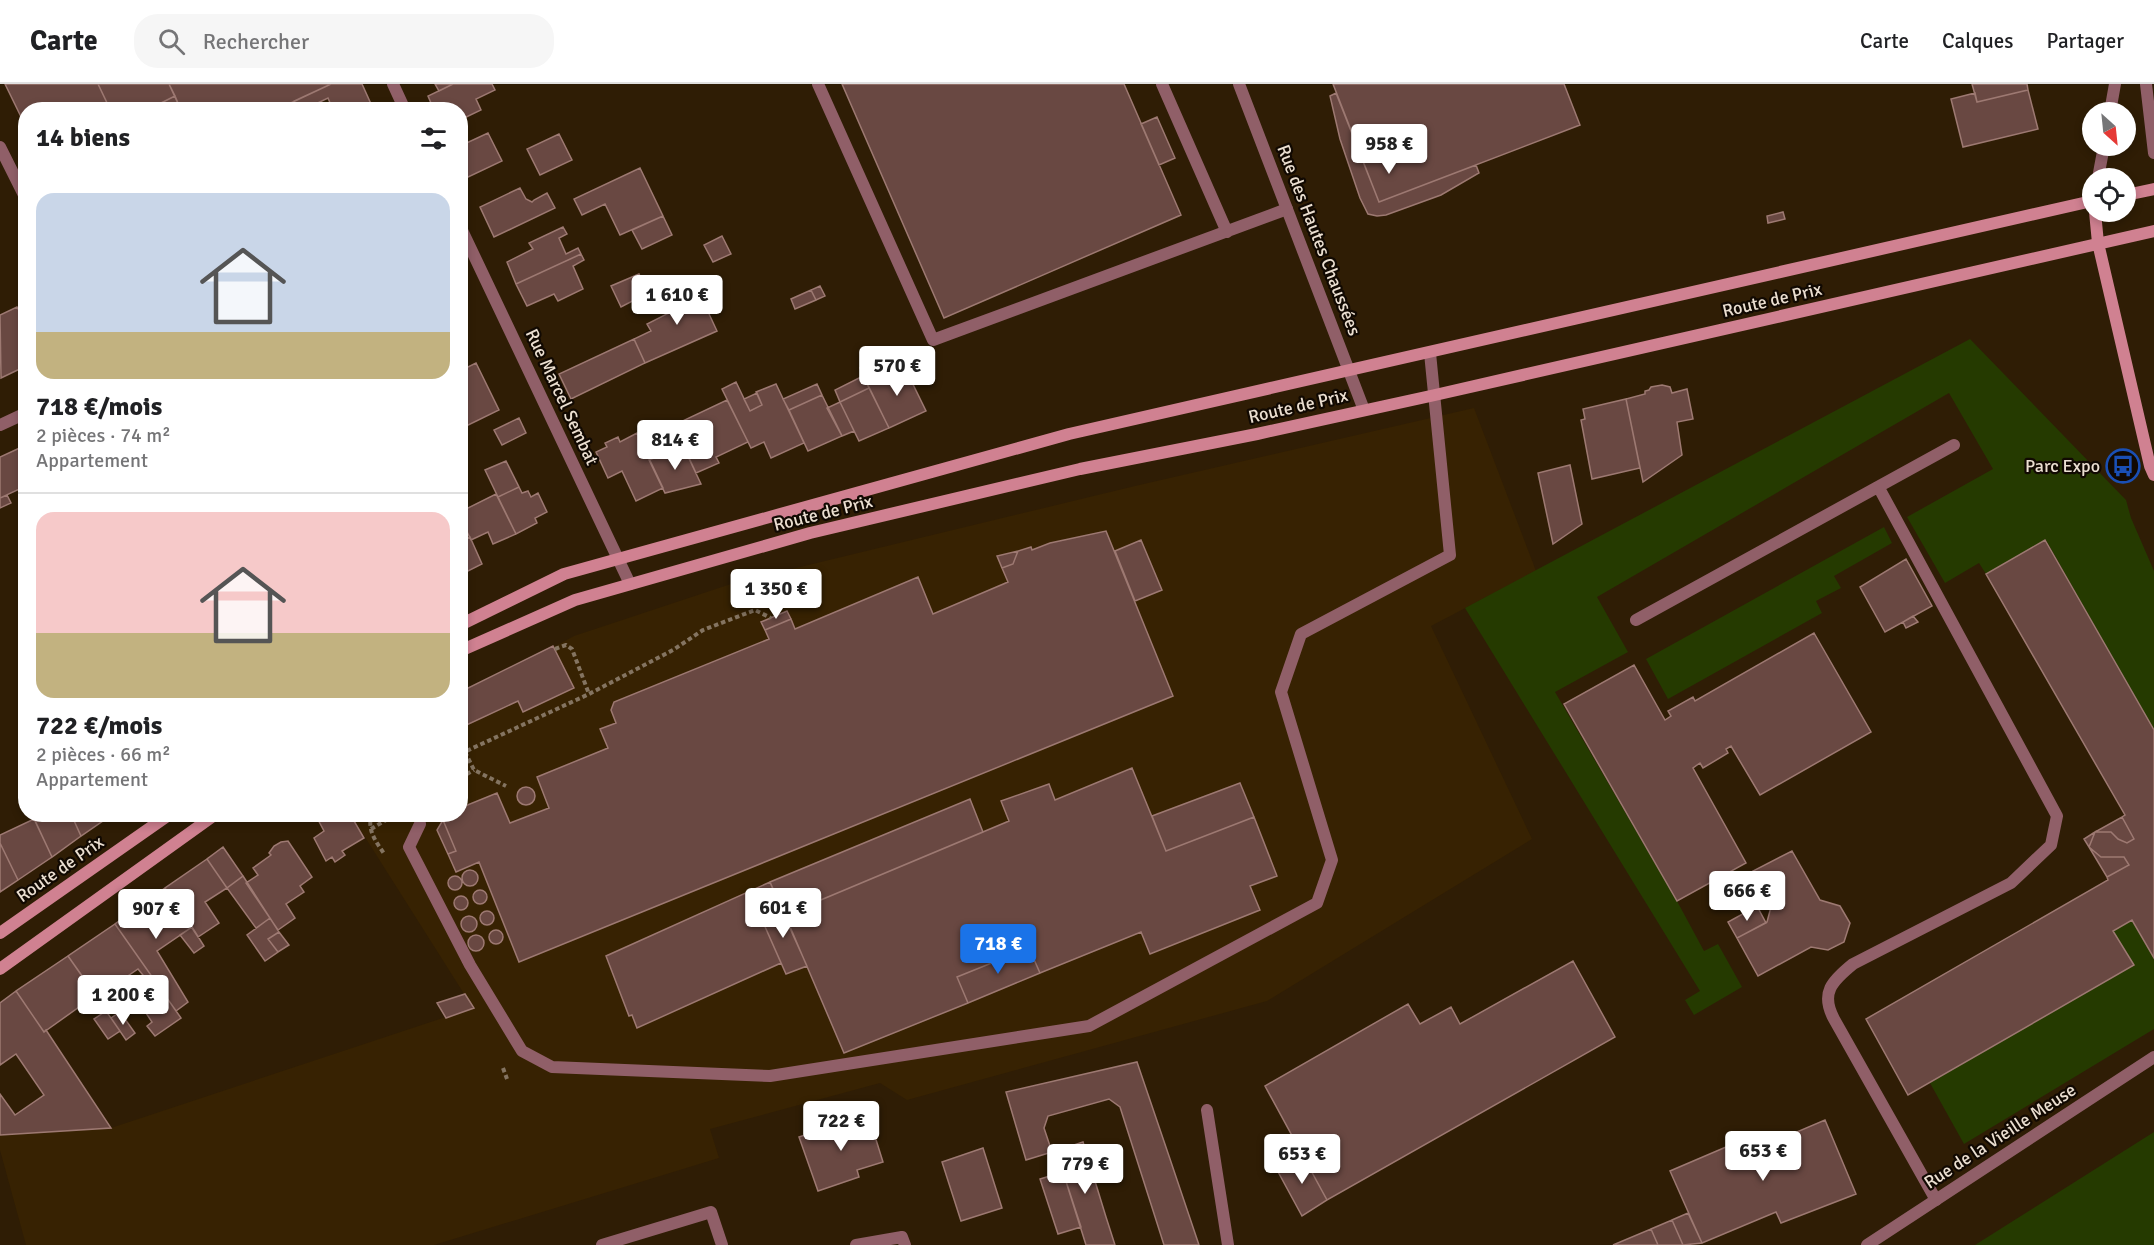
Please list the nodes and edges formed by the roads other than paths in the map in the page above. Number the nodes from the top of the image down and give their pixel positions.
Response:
1 (393, 84) edge
2 (818, 84) edge
3 (1162, 84) edge
4 (1239, 84) edge
5 (2115, 84) edge
6 (2146, 84) edge
7 (401, 102) edge
8 (2112, 102) edge
9 (0, 147) edge
10 (2154, 153) edge
11 (18, 183) edge
12 (2154, 189) edge
13 (2136, 193) edge
14 (2082, 203) edge
15 (1287, 209) junction
16 (2096, 222) edge
17 (2154, 231) edge
18 (1227, 232) junction
19 (468, 243) edge
20 (2098, 243) junction
21 (1430, 353) junction
22 (1350, 371) junction
23 (1435, 395) junction
24 (1364, 410) junction
25 (18, 417) edge
26 (0, 425) edge
27 (1954, 445) dead end
28 (2154, 476) edge
29 (1879, 488) junction
30 (619, 559) junction
31 (630, 584) junction
32 (468, 620) edge
33 (1636, 621) dead end
34 (468, 647) edge
35 (159, 822) edge
36 (205, 822) edge
37 (420, 824) dead end
38 (0, 933) edge
39 (0, 969) edge
40 (2154, 1057) edge
41 (1207, 1110) dead end
42 (1935, 1200) junction
43 (602, 1245) edge
44 (722, 1245) edge
45 (856, 1245) edge
46 (905, 1245) edge
47 (1228, 1245) edge
48 (1867, 1245) edge

1 - 7 street
2 - 18 street
3 - 18 street
4 - 15 street, Rue des Hautes Chaussées
5 - 8 street
6 - 10 street
9 - 11 street
12 - 13 main road
14 - 21 main road, Route de Prix
15 - 18 street
15 - 22 street, Rue des Hautes Chaussées
16 - 20 main road
17 - 20 main road, Route de Prix
19 - 30 street, Rue Marcel Sembat
20 - 23 main road, Route de Prix
20 - 28 main road
21 - 22 main road, Route de Prix
21 - 23 street
22 - 24 street, Rue des Hautes Chaussées
22 - 30 main road, Route de Prix
23 - 24 main road, Route de Prix
23 - 37 street
24 - 31 main road, Route de Prix
25 - 26 street
27 - 29 street
29 - 33 street
29 - 42 street
30 - 31 street, Rue Marcel Sembat
30 - 32 main road, Route de Prix
31 - 34 main road, Route de Prix
35 - 38 main road, Route de Prix
36 - 39 main road
40 - 42 street, Rue de la Vieille Meuse
41 - 47 street
42 - 48 street, Rue de la Vieille Meuse
43 - 44 street
45 - 46 street

